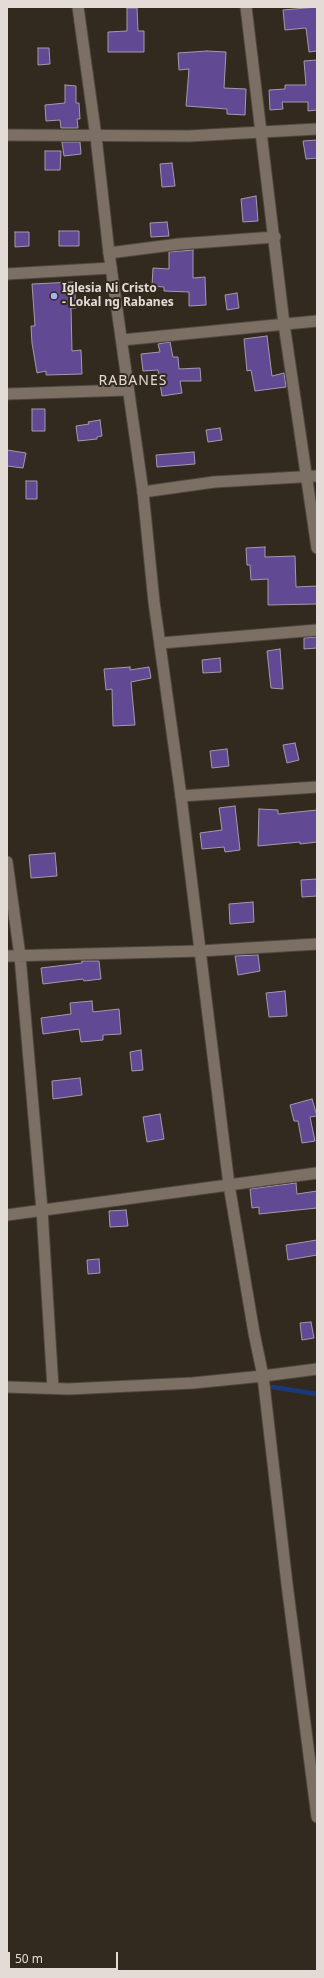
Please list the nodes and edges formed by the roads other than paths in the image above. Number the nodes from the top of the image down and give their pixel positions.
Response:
1 (78, 7) edge
2 (246, 7) edge
3 (317, 129) edge
4 (261, 132) junction
5 (7, 135) edge
6 (96, 137) junction
7 (275, 237) junction
8 (109, 253) junction
9 (111, 268) junction
10 (7, 274) edge
11 (317, 321) edge
12 (284, 324) junction
13 (122, 340) junction
14 (128, 390) junction
15 (7, 394) edge
16 (312, 477) edge
17 (143, 492) junction
18 (317, 548) edge
19 (317, 630) edge
20 (161, 643) junction
21 (317, 787) edge
22 (181, 796) junction
23 (7, 862) edge
24 (317, 944) edge
25 (200, 951) junction
26 (7, 956) edge
27 (20, 956) junction
28 (317, 1173) edge
29 (230, 1186) junction
30 (42, 1210) junction
31 (7, 1215) edge
32 (317, 1369) edge
33 (263, 1376) junction
34 (7, 1387) edge
35 (52, 1388) junction
36 (317, 1818) edge

1 - 6 street
2 - 4 street
3 - 4 street
4 - 6 street
4 - 7 street
5 - 6 street
6 - 8 street
7 - 8 street
7 - 12 street
8 - 9 street
9 - 10 street
9 - 13 street
11 - 12 street
12 - 13 street
12 - 16 street
13 - 14 street
14 - 15 street
14 - 17 street
16 - 17 street
16 - 18 street
17 - 20 street
19 - 20 street
20 - 22 street
21 - 22 street
22 - 25 street
23 - 27 street
24 - 25 street
25 - 27 street
25 - 29 street
26 - 27 street
27 - 30 street
28 - 29 street
29 - 30 street
29 - 33 street
30 - 31 street
30 - 35 street
32 - 33 street
33 - 35 street
33 - 36 street
34 - 35 street

